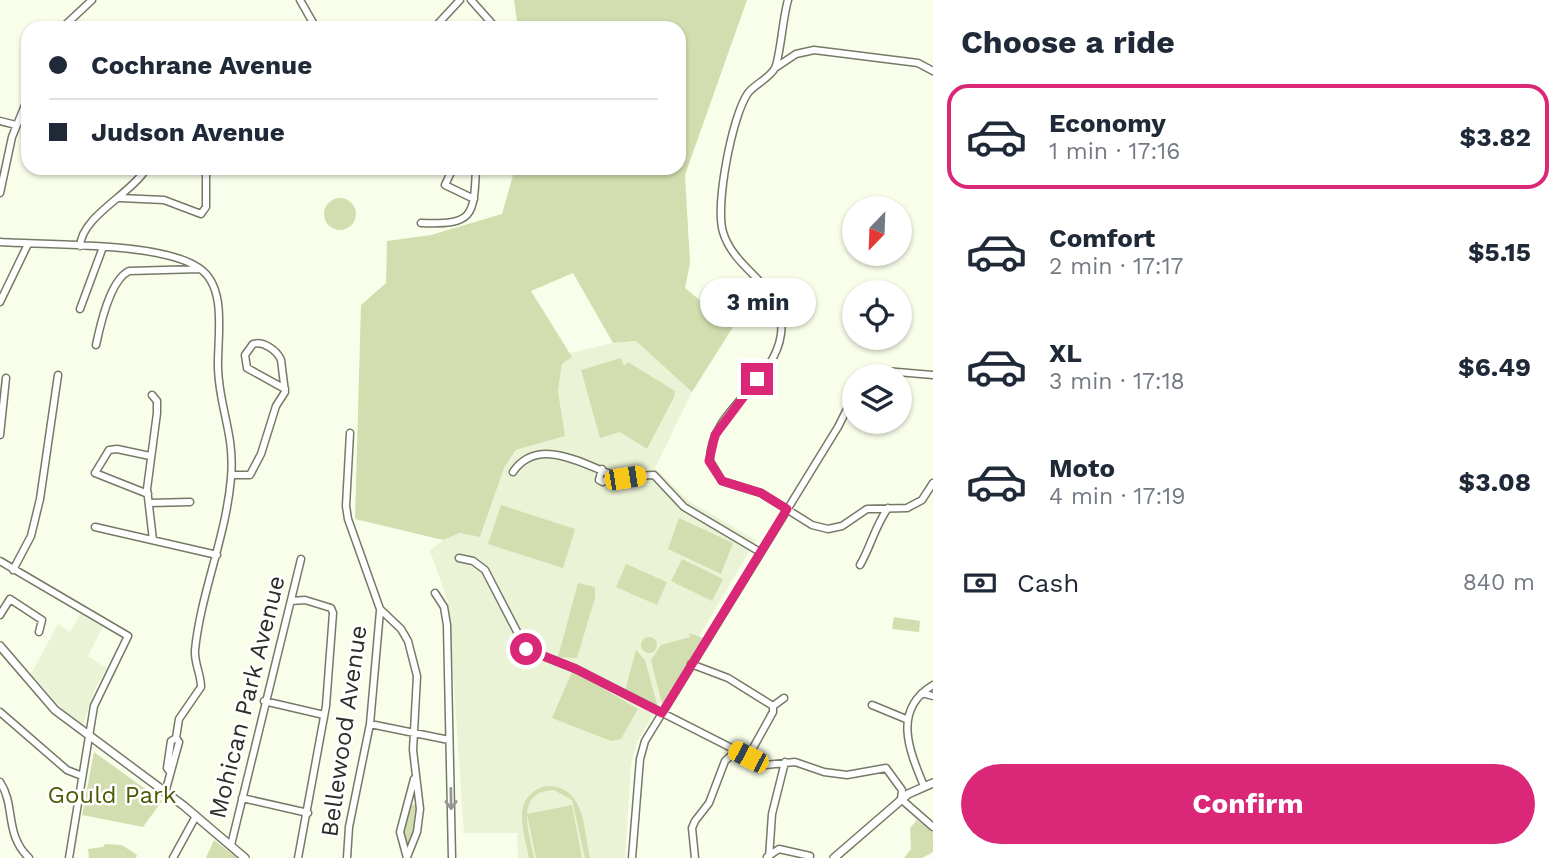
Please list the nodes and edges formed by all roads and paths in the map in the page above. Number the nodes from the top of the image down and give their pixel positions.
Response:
1 (92, 0) edge
2 (300, 0) edge
3 (460, 0) edge
4 (471, 0) edge
5 (788, 0) edge
6 (70, 21) edge
7 (312, 21) edge
8 (441, 21) edge
9 (490, 21) edge
10 (775, 68) junction
11 (933, 71) edge
12 (21, 114) edge
13 (0, 121) edge
14 (16, 125) junction
15 (142, 175) edge
16 (206, 175) edge
17 (450, 175) edge
18 (475, 175) edge
19 (0, 193) edge
20 (120, 198) junction
21 (474, 200) junction
22 (421, 223) dead end
23 (0, 242) edge
24 (28, 244) junction
25 (80, 246) junction
26 (103, 247) junction
27 (201, 269) junction
28 (0, 302) edge
29 (80, 309) dead end
30 (96, 345) dead end
31 (912, 373) edge
32 (58, 375) dead end
33 (933, 375) edge
34 (6, 378) dead end
35 (285, 389) junction
36 (152, 395) dead end
37 (842, 415) edge
38 (350, 433) dead end
39 (0, 435) edge
40 (150, 456) junction
41 (602, 469) junction
42 (513, 472) dead end
43 (231, 475) junction
44 (612, 475) junction
45 (933, 483) edge
46 (148, 494) junction
47 (190, 502) dead end
48 (149, 503) junction
49 (888, 508) junction
50 (787, 509) junction
51 (95, 527) dead end
52 (153, 540) junction
53 (760, 552) junction
54 (217, 555) junction
55 (459, 558) dead end
56 (301, 559) dead end
57 (0, 561) edge
58 (860, 565) dead end
59 (13, 569) junction
60 (435, 593) dead end
61 (291, 601) junction
62 (380, 609) junction
63 (0, 615) edge
64 (39, 632) dead end
65 (0, 646) edge
66 (691, 664) junction
67 (933, 685) edge
68 (922, 692) junction
69 (933, 696) edge
70 (784, 698) dead end
71 (264, 701) junction
72 (872, 705) dead end
73 (773, 706) junction
74 (0, 712) edge
75 (662, 713) junction
76 (324, 715) junction
77 (906, 719) junction
78 (370, 724) junction
79 (414, 733) junction
80 (89, 738) junction
81 (449, 740) junction
82 (736, 751) junction
83 (748, 757) junction
84 (785, 762) junction
85 (82, 776) junction
86 (414, 777) junction
87 (0, 782) edge
88 (933, 783) edge
89 (924, 786) junction
90 (165, 793) junction
91 (243, 798) junction
92 (901, 799) junction
93 (308, 813) junction
94 (196, 816) junction
95 (933, 827) edge
96 (231, 845) junction
97 (810, 856) dead end
98 (29, 858) edge
99 (69, 858) edge
100 (173, 858) edge
101 (245, 858) edge
102 (298, 858) edge
103 (348, 858) edge
104 (407, 858) edge
105 (452, 858) edge
106 (632, 858) edge
107 (695, 858) edge
108 (768, 858) edge
109 (834, 858) edge

1 - 6 street
2 - 7 street
3 - 8 street
4 - 9 street
5 - 10 street
10 - 11 street
10 - 50 street
12 - 14 street
13 - 14 street
14 - 19 street
15 - 20 street
16 - 20 street
17 - 21 street
18 - 21 street
20 - 25 street
21 - 22 street
23 - 24 street
24 - 25 street
24 - 28 street
25 - 26 street
26 - 27 street
26 - 29 street
27 - 30 street
27 - 43 street
31 - 33 street
32 - 59 street
34 - 39 street
35 - 35 street
35 - 43 street
36 - 40 street
37 - 50 street
38 - 62 street
40 - 46 street
40 - 46 street
41 - 42 street
41 - 44 street
41 - 44 street
43 - 54 street
44 - 53 street
45 - 49 street
46 - 48 street
47 - 48 street
48 - 52 street
49 - 50 street
49 - 58 street
50 - 53 street
51 - 52 street
52 - 54 street
53 - 66 street
54 - 90 street
55 - 75 street
56 - 61 street, Mohican Park Avenue
57 - 59 street
59 - 80 street
60 - 81 street
61 - 71 street, Mohican Park Avenue
61 - 76 street
62 - 78 street, Bellewood Avenue
62 - 79 street
63 - 64 street
65 - 80 main road
66 - 73 street
66 - 75 street
67 - 68 street
68 - 69 street
68 - 77 street
70 - 73 street
71 - 76 street
71 - 91 street, Mohican Park Avenue
72 - 77 street
73 - 83 street
74 - 85 street
75 - 82 street
75 - 106 street
76 - 93 street
77 - 89 street
78 - 79 street
78 - 103 street, Bellewood Avenue
79 - 81 street
79 - 86 street
80 - 85 street
80 - 90 main road
81 -> 105 street
82 - 83 street
82 - 107 street
83 - 84 street
84 - 92 street
84 - 108 street
85 - 99 street
86 - 104 street
86 - 104 street
87 - 98 street
88 - 89 main road
89 - 92 main road
90 - 94 main road
91 - 93 street
91 - 96 street, Mohican Park Avenue
92 - 95 street
92 - 109 main road
93 - 102 street
94 - 96 main road
94 - 100 street
96 - 101 main road
97 - 108 street

